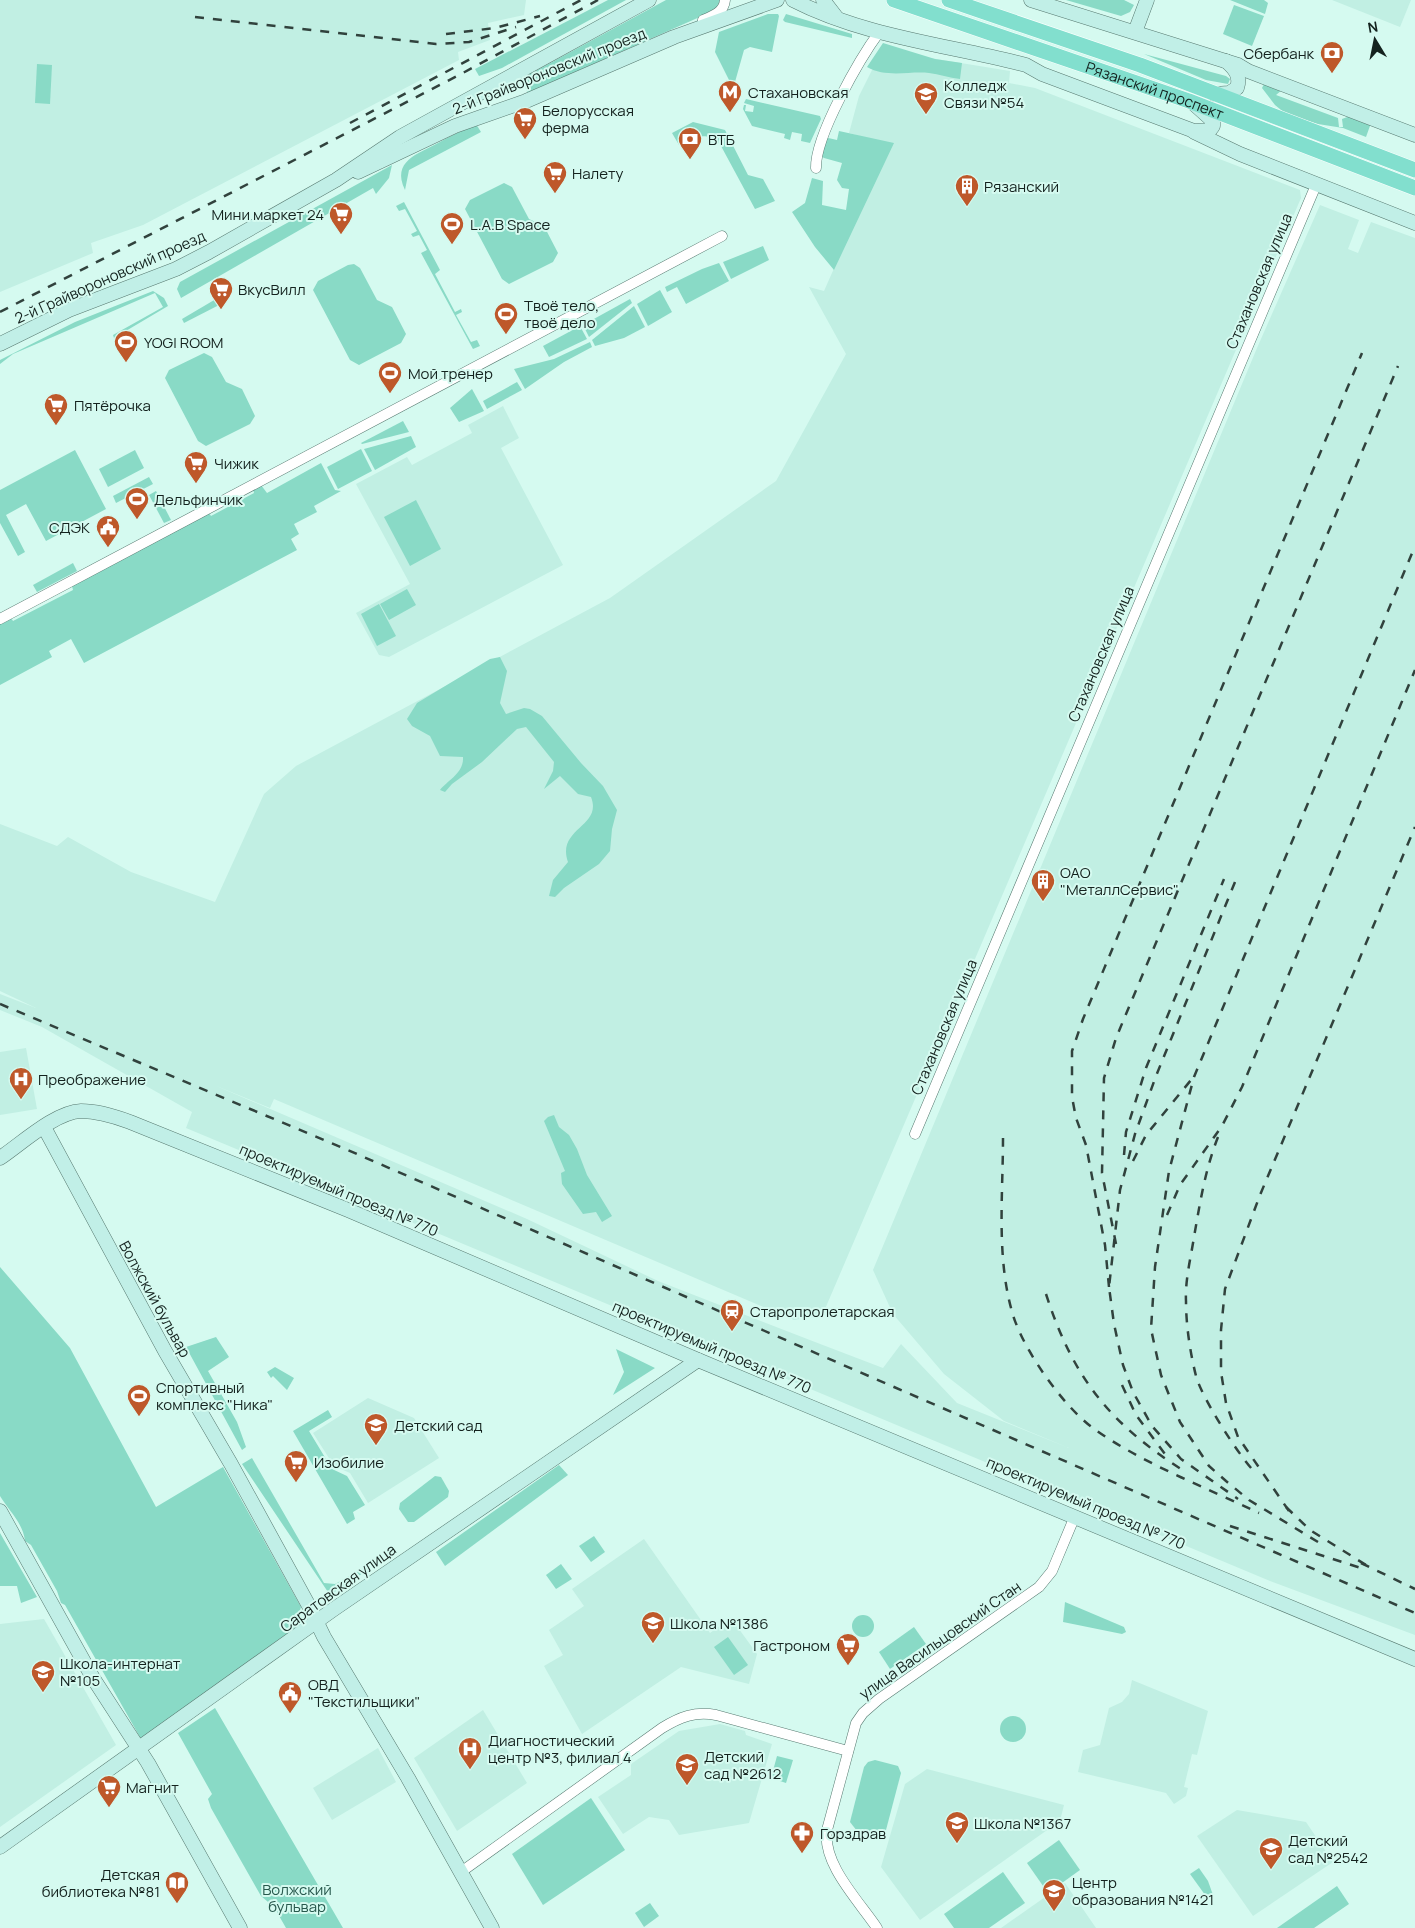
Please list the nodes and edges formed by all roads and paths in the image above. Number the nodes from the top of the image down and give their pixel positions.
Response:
1 (649, 0) edge
2 (725, 0) edge
3 (777, 0) edge
4 (794, 0) edge
5 (823, 0) edge
6 (894, 0) edge
7 (949, 0) edge
8 (1031, 0) edge
9 (1147, 0) edge
10 (837, 18) junction
11 (880, 31) junction
12 (1135, 32) junction
13 (674, 37) junction
14 (1232, 63) junction
15 (1210, 94) junction
16 (1189, 101) junction
17 (1212, 121) junction
18 (1194, 132) junction
19 (1415, 134) edge
20 (1240, 154) junction
21 (816, 168) dead end
22 (1415, 170) edge
23 (336, 180) junction
24 (1316, 185) junction
25 (1415, 188) edge
26 (1415, 223) edge
27 (722, 236) dead end
28 (0, 344) edge
29 (0, 619) edge
30 (44, 1127) junction
31 (915, 1134) dead end
32 (0, 1158) edge
33 (698, 1360) junction
34 (0, 1511) edge
35 (1075, 1516) junction
36 (317, 1623) junction
37 (1415, 1659) edge
38 (139, 1750) junction
39 (848, 1752) junction
40 (0, 1848) edge
41 (461, 1872) junction
42 (240, 1928) edge
43 (492, 1928) edge
44 (877, 1928) edge

1 - 23 street, 2-й Грайвороновский проезд
2 - 13 street
3 - 13 street, 2-й Грайвороновский проезд
4 - 10 street
5 - 10 street
6 - 16 main road, Рязанский проспект
7 - 15 main road, Рязанский проспект
8 - 12 street
9 - 12 street
10 - 11 street
11 - 18 street
11 - 21 street
12 - 14 street
13 - 23 street, 2-й Грайвороновский проезд
14 - 15 street
14 - 19 street
15 - 22 main road, Рязанский проспект
16 - 17 street
16 - 25 main road, Рязанский проспект
17 - 18 street
17 - 20 street
18 - 20 street
20 - 24 street
23 - 28 street, 2-й Грайвороновский проезд
24 - 26 street
24 - 31 street, Стахановская улица
27 - 29 street
30 - 32 street, проектируемый проезд № 770
30 - 33 street, проектируемый проезд № 770
30 - 36 street, Волжский бульвар
33 - 35 street, проектируемый проезд № 770
33 - 36 street, Саратовская улица
34 - 38 street
35 - 37 street, проектируемый проезд № 770
35 - 39 street, улица Васильцовский Стан
36 - 38 street, Саратовская улица
36 - 41 street, Волжский бульвар
38 - 40 street, Саратовская улица
38 - 42 street
39 - 41 street
39 - 44 street, улица Васильцовский Стан
41 - 43 street, Волжский бульвар

